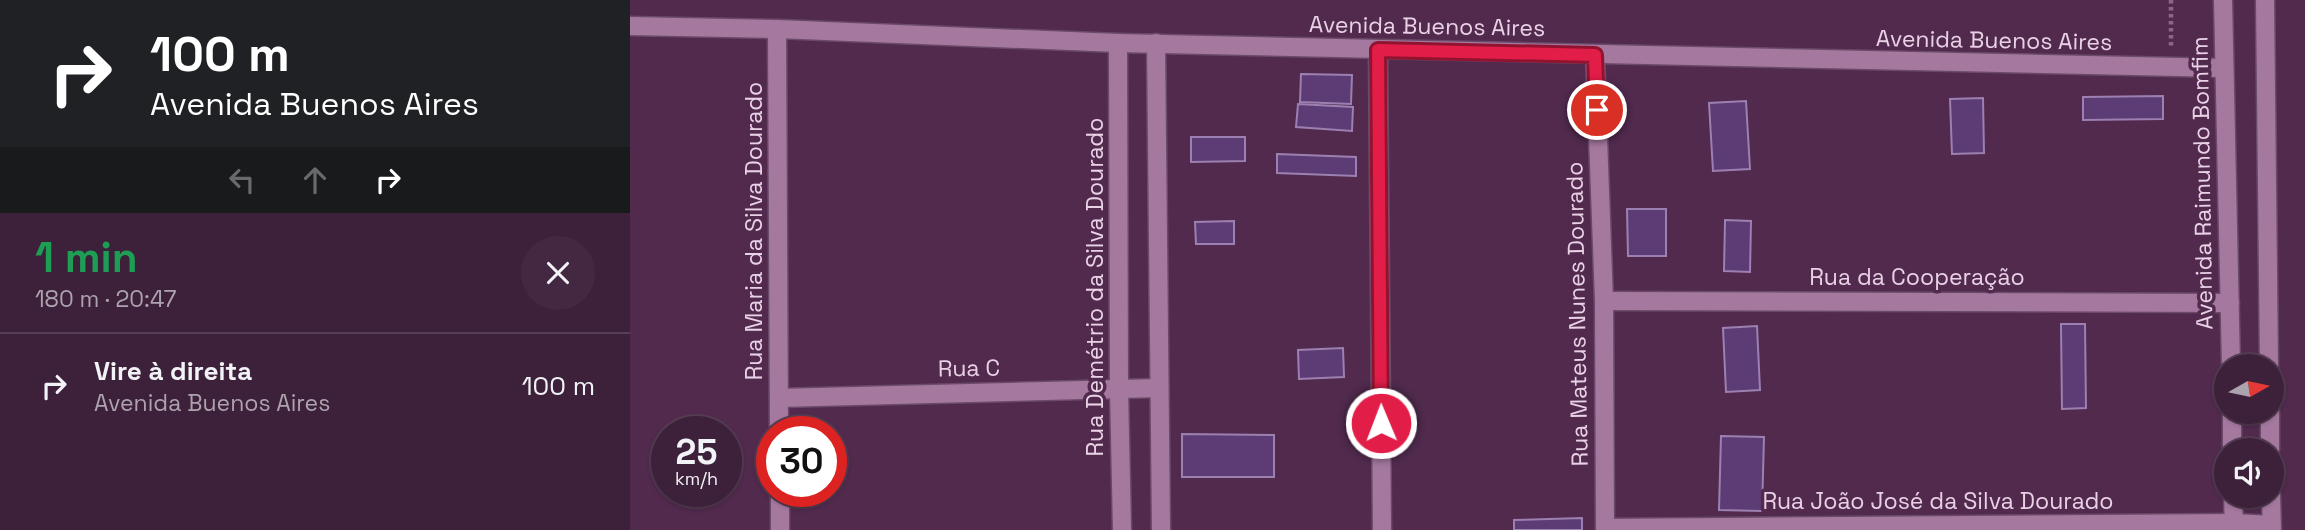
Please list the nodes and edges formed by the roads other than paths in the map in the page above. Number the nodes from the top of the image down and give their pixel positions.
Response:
1 (2223, 0) edge
2 (2265, 0) edge
3 (630, 26) edge
4 (777, 29) junction
5 (1118, 43) junction
6 (1156, 43) junction
7 (1378, 50) junction
8 (1595, 55) junction
9 (2223, 68) junction
10 (1604, 301) junction
11 (2230, 303) junction
12 (2231, 354) edge
13 (2269, 354) edge
14 (1160, 388) junction
15 (1119, 389) junction
16 (779, 398) junction
17 (779, 416) edge
18 (780, 507) edge
19 (2233, 508) edge
20 (2271, 508) edge
21 (2234, 526) edge
22 (1955, 527) edge
23 (2272, 528) edge
24 (1605, 529) edge
25 (780, 530) edge
26 (1122, 530) edge
27 (1161, 530) edge
28 (1382, 530) edge

1 - 9 street, Avenida Raimundo Bomfim
2 - 13 street
3 - 4 street, Avenida Buenos Aires
4 - 5 street, Avenida Buenos Aires
4 - 16 street, Rua Maria da Silva Dourado
5 - 6 street, Avenida Buenos Aires
5 - 15 street, Rua Demétrio da Silva Dourado
6 - 7 street, Avenida Buenos Aires
6 - 14 street
7 - 8 street, Avenida Buenos Aires
7 - 28 street
8 - 9 street, Avenida Buenos Aires
8 - 10 street, Rua Mateus Nunes Dourado
9 - 11 street, Avenida Raimundo Bomfim
10 - 11 street, Rua da Cooperação
10 - 24 street, Rua Mateus Nunes Dourado
11 - 12 street, Avenida Raimundo Bomfim
14 - 15 street, Rua C
14 - 27 street
15 - 16 street, Rua C
15 - 26 street, Rua Demétrio da Silva Dourado
16 - 17 street, Rua Maria da Silva Dourado
18 - 25 street
19 - 21 street
20 - 23 street
21 - 22 street, Rua João José da Silva Dourado
21 - 23 street, Rua João José da Silva Dourado
22 - 24 street, Rua João José da Silva Dourado

